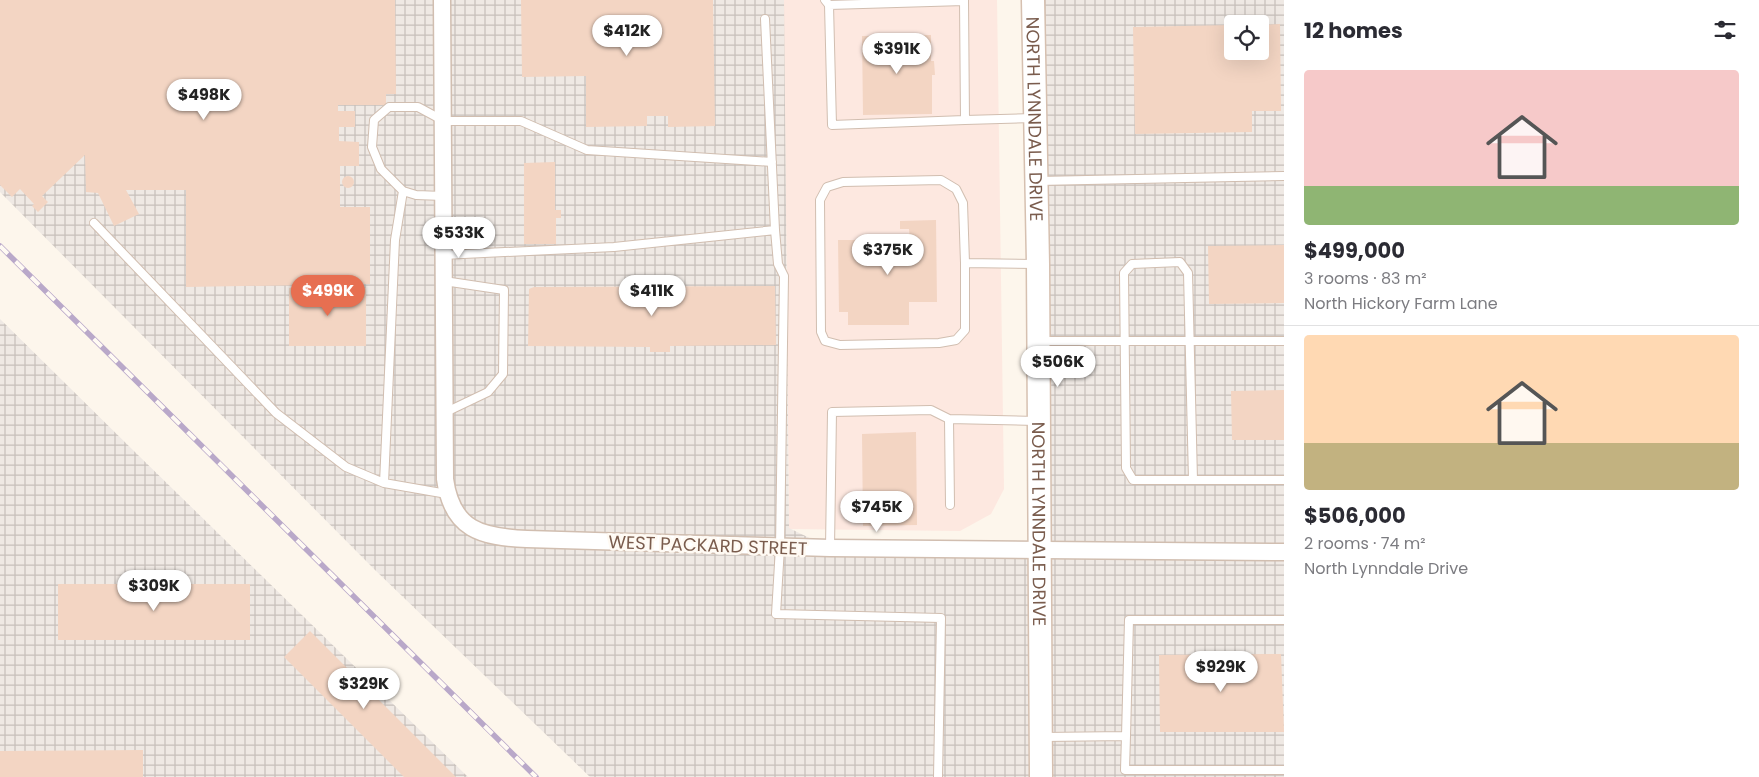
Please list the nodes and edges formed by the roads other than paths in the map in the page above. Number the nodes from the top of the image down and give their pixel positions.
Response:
1 (442, 0) edge
2 (1033, 0) edge
3 (964, 1) edge
4 (827, 2) edge
5 (765, 19) dead end
6 (1035, 118) junction
7 (965, 120) junction
8 (444, 121) junction
9 (772, 162) junction
10 (1284, 176) edge
11 (1036, 181) junction
12 (403, 190) junction
13 (443, 196) junction
14 (94, 223) dead end
15 (775, 230) junction
16 (443, 255) junction
17 (965, 263) junction
18 (1038, 264) junction
19 (444, 281) junction
20 (1038, 341) junction
21 (1123, 341) junction
22 (1190, 341) junction
23 (1284, 341) edge
24 (444, 413) junction
25 (949, 419) junction
26 (1039, 421) junction
27 (1193, 480) junction
28 (1284, 480) edge
29 (384, 483) junction
30 (447, 494) junction
31 (950, 505) dead end
32 (780, 547) junction
33 (830, 548) junction
34 (1040, 551) junction
35 (1284, 552) edge
36 (1284, 620) edge
37 (1126, 736) junction
38 (1041, 737) junction
39 (1284, 770) edge
40 (938, 777) edge
41 (1041, 777) edge

1 - 8 street
2 - 6 main road, NORTH LYNNDALE DRIVE
3 - 4 lane
3 - 7 lane
4 - 7 lane
5 - 9 lane
6 - 7 lane
6 - 11 main road, NORTH LYNNDALE DRIVE
8 - 9 lane
8 - 12 lane
8 - 13 street
9 - 15 lane
10 - 11 lane
11 - 18 main road, NORTH LYNNDALE DRIVE
12 - 13 lane
12 - 29 lane
13 - 16 street
14 - 29 lane
15 - 16 lane
15 - 32 lane
16 - 19 street
17 - 17 lane
17 - 18 lane
18 - 20 main road, NORTH LYNNDALE DRIVE
19 - 24 street
19 - 24 lane
20 - 21 lane
20 - 26 main road, NORTH LYNNDALE DRIVE
21 - 22 lane
21 - 22 lane
21 - 27 lane
22 - 23 lane
22 - 27 lane
24 - 30 street
25 - 26 lane
25 - 31 lane
25 - 33 lane
26 - 34 main road, NORTH LYNNDALE DRIVE
27 - 28 lane
29 - 30 lane
30 - 32 street, WEST PACKARD STREET
32 - 33 street, WEST PACKARD STREET
32 - 40 lane
33 - 34 street, WEST PACKARD STREET
34 - 35 street, WEST PACKARD STREET
34 - 38 main road, NORTH LYNNDALE DRIVE
36 - 37 lane
37 - 38 lane
37 - 39 lane
38 - 41 main road, NORTH LYNNDALE DRIVE

